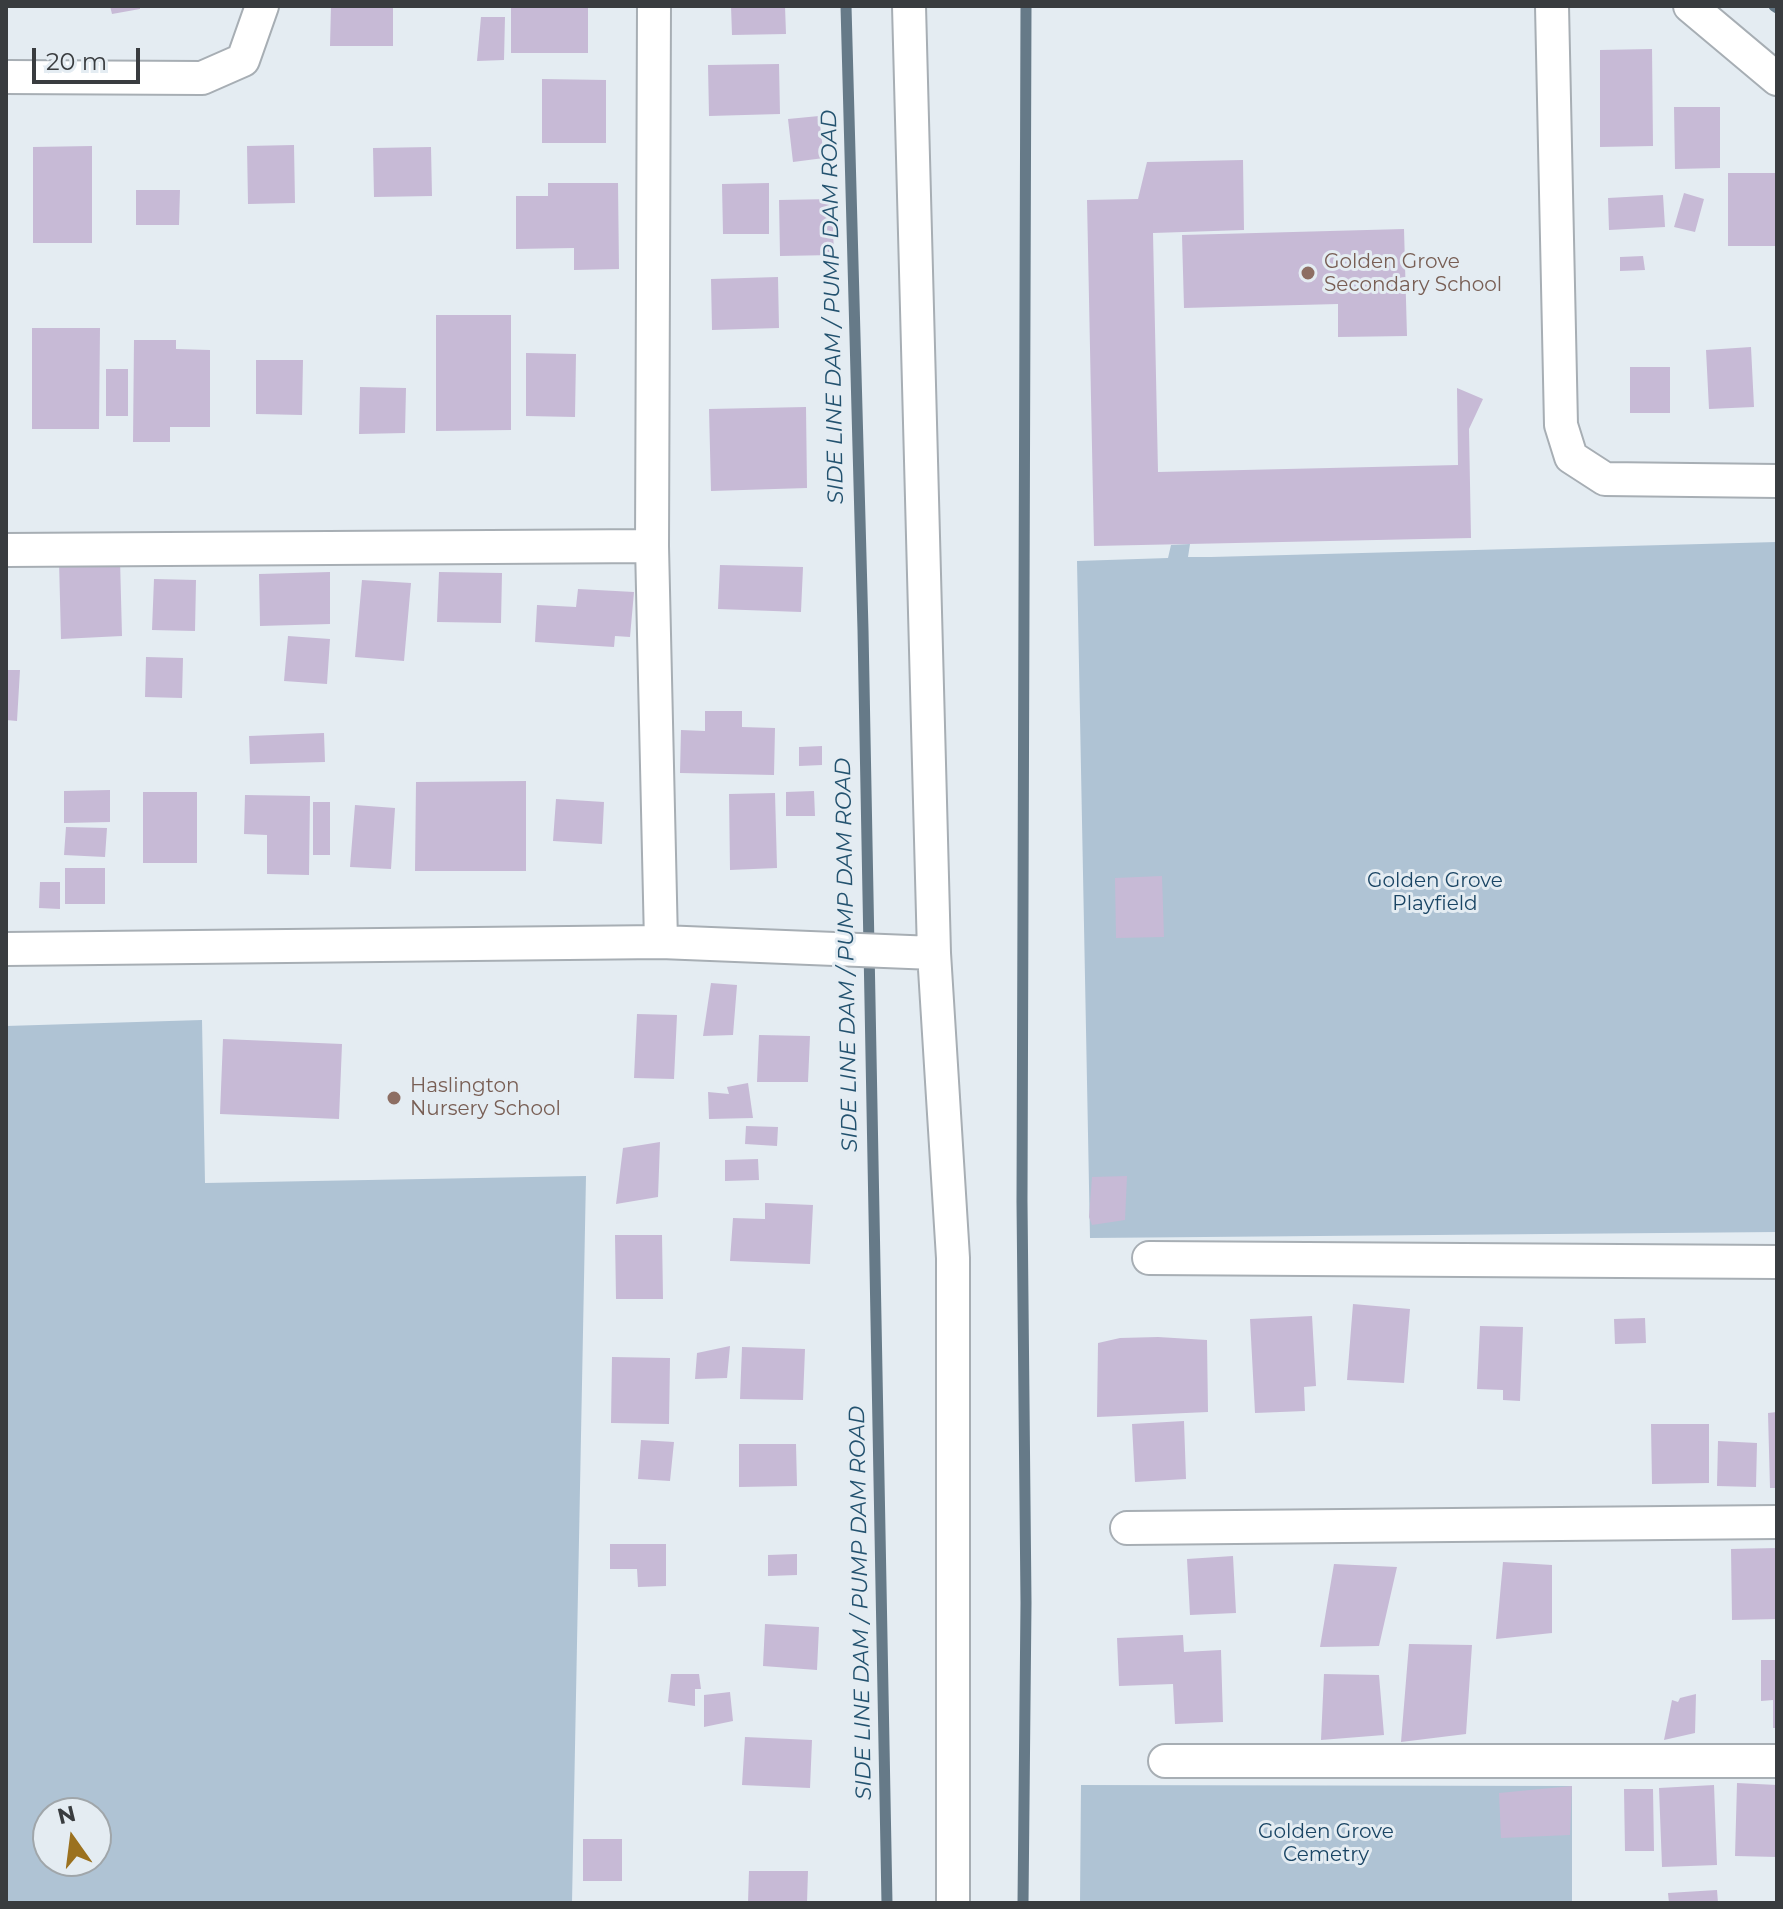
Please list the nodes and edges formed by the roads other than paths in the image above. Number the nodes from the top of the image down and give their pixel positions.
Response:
1 (262, 6) edge
2 (654, 6) edge
3 (909, 6) edge
4 (1552, 6) edge
5 (1690, 6) edge
6 (6, 77) edge
7 (1777, 79) edge
8 (1777, 481) edge
9 (652, 546) junction
10 (6, 550) edge
11 (661, 942) junction
12 (6, 949) edge
13 (934, 953) junction
14 (1149, 1258) dead end
15 (1777, 1262) edge
16 (1777, 1522) edge
17 (1127, 1528) dead end
18 (1165, 1761) dead end
19 (1777, 1761) edge
20 (953, 1903) edge

1 - 6 street
2 - 9 street
3 - 13 street
4 - 8 street
5 - 7 street
9 - 10 street
9 - 11 street
11 - 12 street
11 - 13 street
13 - 20 street
14 - 15 street
16 - 17 street
18 - 19 street

